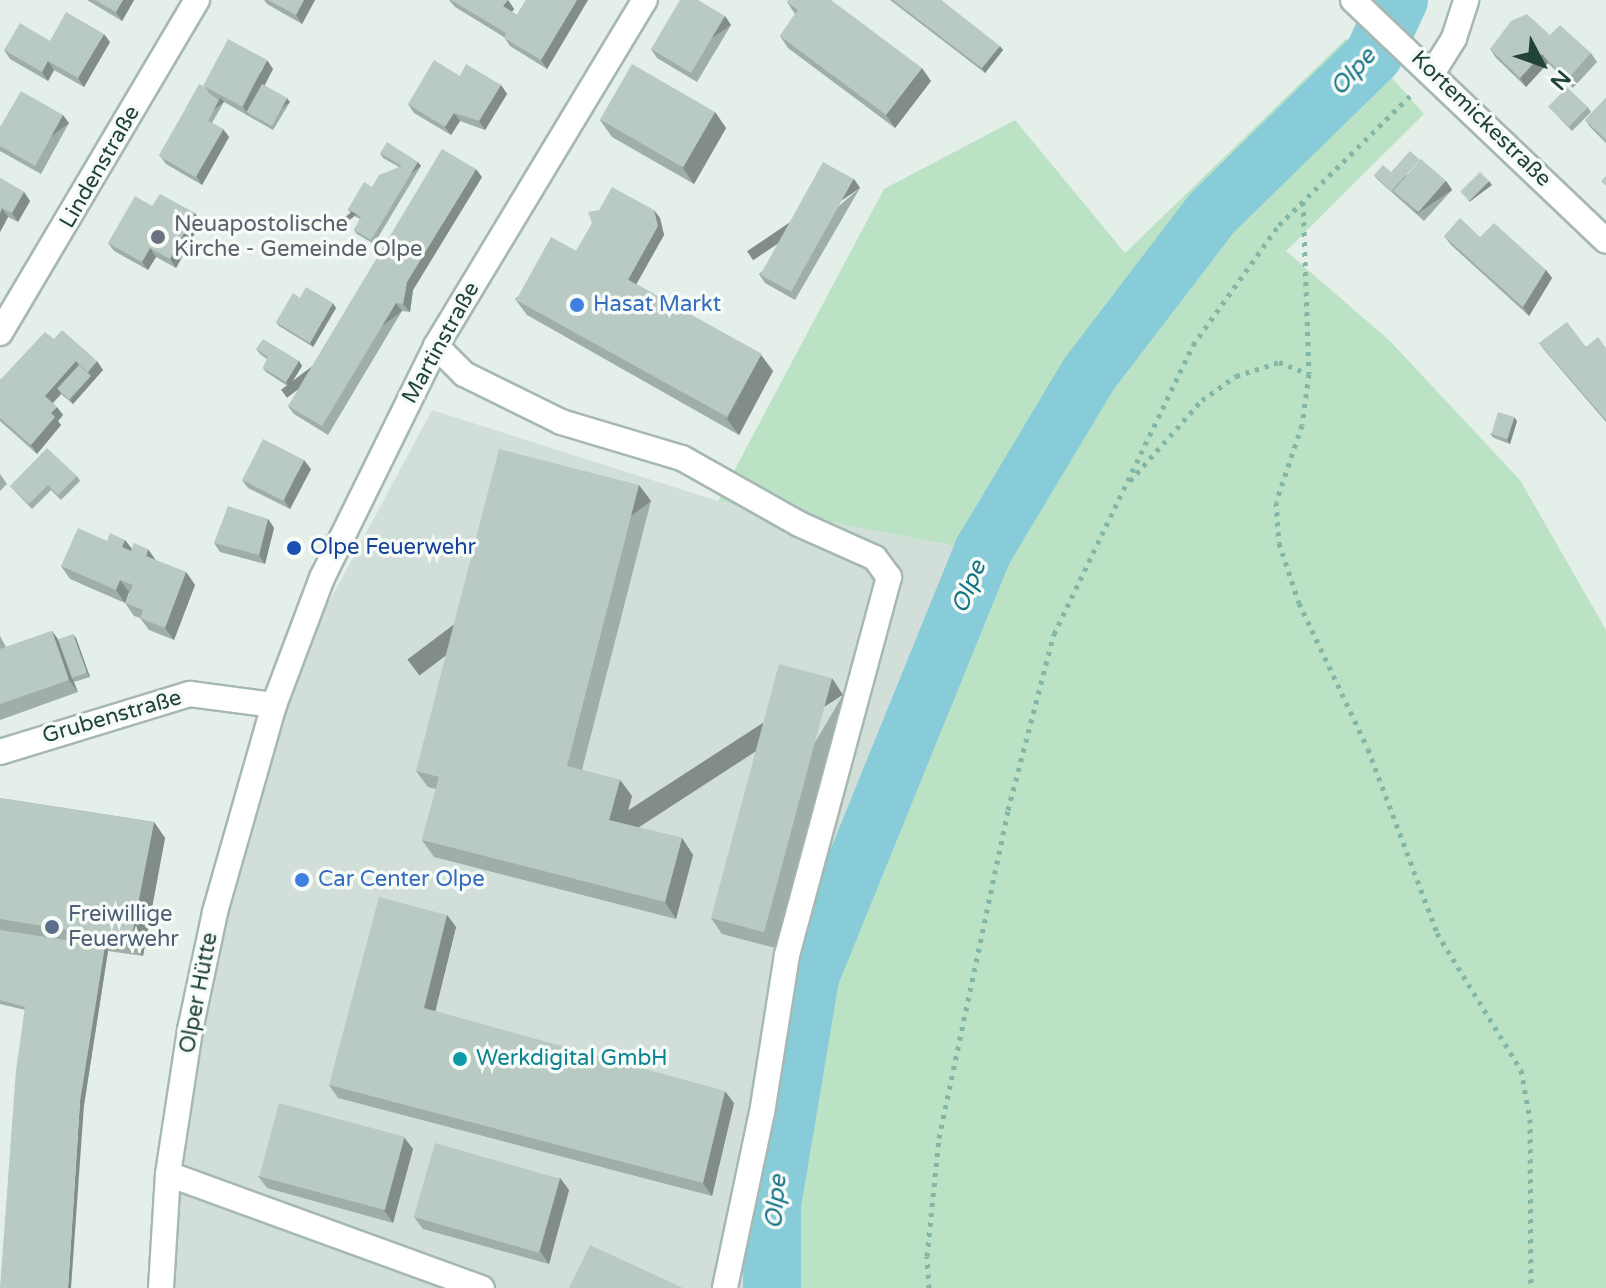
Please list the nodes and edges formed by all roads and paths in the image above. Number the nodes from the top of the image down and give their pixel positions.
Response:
1 (197, 0) edge
2 (645, 0) edge
3 (1466, 0) edge
4 (1357, 3) edge
5 (1433, 72) junction
6 (1303, 201) junction
7 (1606, 241) edge
8 (0, 333) edge
9 (436, 346) junction
10 (1309, 374) junction
11 (1124, 487) junction
12 (274, 705) junction
13 (0, 752) edge
14 (168, 1174) junction
15 (161, 1288) edge
16 (482, 1288) edge
17 (725, 1288) edge
18 (929, 1288) edge
19 (1531, 1288) edge

1 - 8 street, Lindenstraße
2 - 9 street, Martinstraße
3 - 5 street
4 - 5 street, Kortemickestraße
5 - 6 path
5 - 7 street, Kortemickestraße
6 - 10 path
6 - 11 path
9 - 12 street, Martinstraße
9 - 17 street
10 - 11 path
10 - 19 path
11 - 18 path
12 - 13 street, Grubenstraße
12 - 14 street, Olper Hütte
14 - 15 street, Olper Hütte
14 - 16 street

